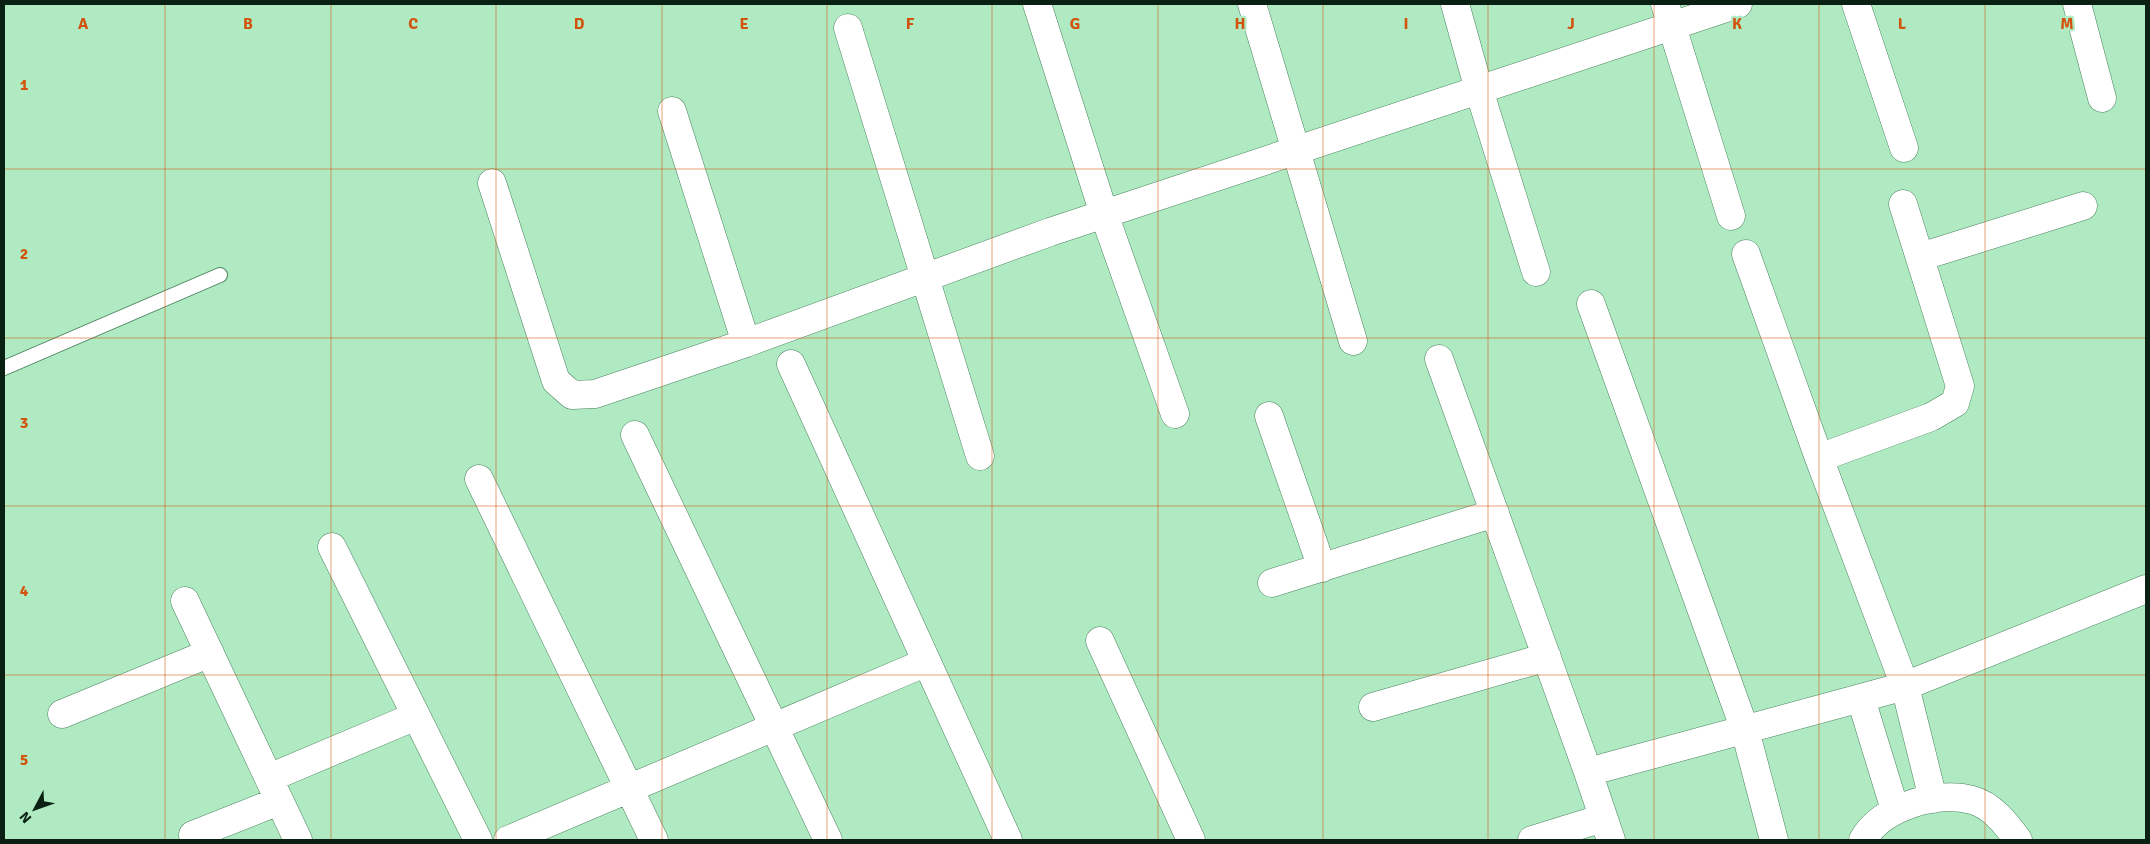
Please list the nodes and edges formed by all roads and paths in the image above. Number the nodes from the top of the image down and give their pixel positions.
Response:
1 (1037, 4) edge
2 (1252, 4) edge
3 (1455, 4) edge
4 (1738, 4) edge
5 (1856, 4) edge
6 (2077, 4) edge
7 (1669, 15) edge
8 (848, 28) dead end
9 (1479, 90) junction
10 (2102, 98) dead end
11 (672, 111) dead end
12 (1904, 148) dead end
13 (1296, 150) junction
14 (492, 183) dead end
15 (1903, 204) dead end
16 (2083, 206) dead end
17 (1104, 214) junction
18 (1731, 216) dead end
19 (1746, 254) dead end
20 (1920, 257) junction
21 (1536, 272) dead end
22 (220, 275) dead end
23 (924, 279) junction
24 (1591, 304) dead end
25 (1353, 340) dead end
26 (746, 343) junction
27 (1439, 359) dead end
28 (791, 364) dead end
29 (4, 368) edge
30 (1175, 414) dead end
31 (1269, 416) dead end
32 (635, 435) dead end
33 (980, 456) dead end
34 (1819, 458) junction
35 (479, 479) dead end
36 (1495, 513) junction
37 (332, 547) dead end
38 (1322, 568) junction
39 (1272, 583) dead end
40 (2144, 597) edge
41 (185, 602) dead end
42 (1100, 641) dead end
43 (210, 653) junction
44 (1547, 657) junction
45 (927, 662) junction
46 (1905, 686) junction
47 (1861, 699) junction
48 (1373, 707) dead end
49 (62, 714) dead end
50 (416, 716) junction
51 (774, 727) junction
52 (1745, 730) junction
53 (1588, 772) junction
54 (274, 789) junction
55 (630, 789) junction
56 (1934, 799) junction
57 (1895, 810) junction
58 (1607, 829) edge
59 (193, 836) dead end
60 (298, 840) edge
61 (478, 840) edge
62 (508, 840) edge
63 (654, 840) edge
64 (828, 840) edge
65 (1008, 840) edge
66 (1191, 840) edge
67 (1532, 840) edge
68 (1774, 840) edge
69 (1863, 840) edge
70 (2018, 840) edge

1 - 17 street
2 - 13 street
3 - 9 street
4 - 7 street
5 - 12 street
6 - 10 street
7 - 9 street
7 - 18 street
8 - 23 street
9 - 13 street
9 - 21 street
11 - 26 street
13 - 17 street
13 - 25 street
14 - 26 street
15 - 20 street
16 - 20 street
17 - 23 street
17 - 30 street
19 - 34 street
20 - 34 street
22 - 29 lane
23 - 26 street
23 - 33 street
24 - 52 street
27 - 36 street
28 - 45 street
31 - 38 street
32 - 51 street
34 - 46 street
35 - 55 street
36 - 38 street
36 - 44 street
37 - 50 street
38 - 39 street
40 - 46 street
41 - 43 street
42 - 66 street
43 - 49 street
43 - 54 street
44 - 48 street
44 - 53 street
45 - 51 street
45 - 65 street
46 - 47 street
46 - 56 street
47 - 52 street
47 - 57 street
50 - 54 street
50 - 61 street
51 - 55 street
51 - 64 street
52 - 53 street
52 - 68 street
53 - 58 street
54 - 59 street
54 - 60 street
55 - 62 street
55 - 63 street
56 - 57 street
56 - 70 street
57 - 69 street
58 - 67 street

